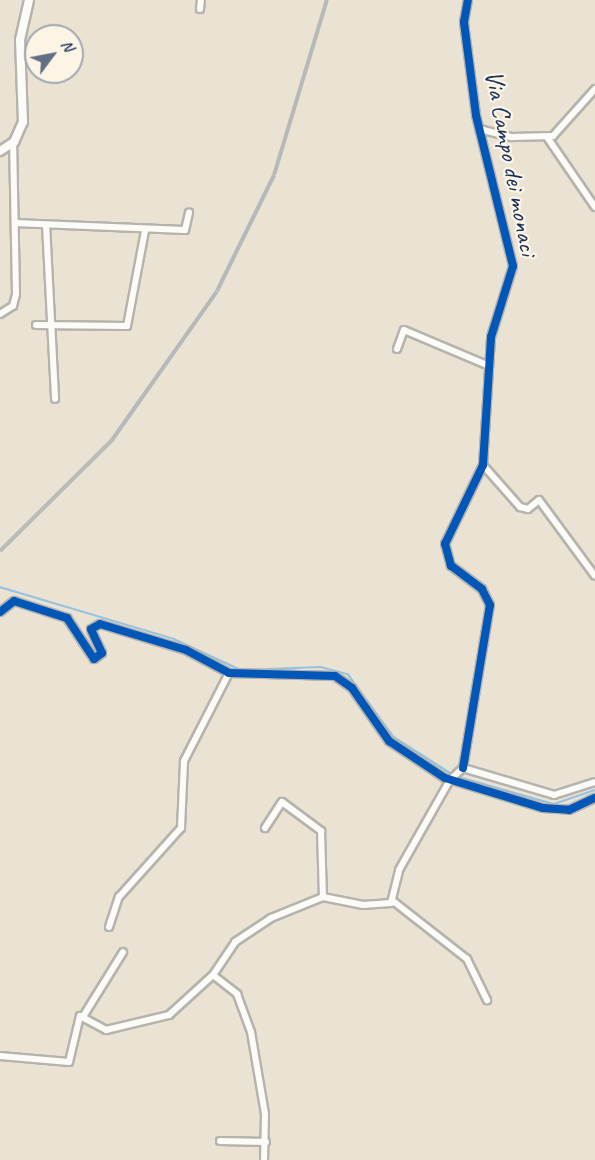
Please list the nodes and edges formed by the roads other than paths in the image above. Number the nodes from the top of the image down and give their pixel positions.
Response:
1 (29, 0) edge
2 (201, 0) edge
3 (468, 0) edge
4 (200, 9) dead end
5 (595, 89) edge
6 (478, 129) junction
7 (547, 138) junction
8 (13, 142) junction
9 (0, 151) edge
10 (595, 207) edge
11 (189, 212) dead end
12 (15, 223) junction
13 (46, 225) junction
14 (146, 231) junction
15 (0, 315) edge
16 (36, 325) dead end
17 (49, 325) junction
18 (397, 350) dead end
19 (487, 365) junction
20 (55, 399) dead end
21 (483, 465) junction
22 (595, 576) edge
23 (0, 612) edge
24 (229, 673) junction
25 (460, 769) junction
26 (451, 779) junction
27 (595, 782) edge
28 (595, 798) edge
29 (265, 828) dead end
30 (323, 897) junction
31 (393, 901) junction
32 (110, 927) dead end
33 (123, 952) dead end
34 (213, 975) junction
35 (487, 1000) dead end
36 (84, 1016) junction
37 (0, 1056) edge
38 (220, 1141) dead end
39 (266, 1142) junction
40 (264, 1160) edge

1 - 8 street
2 - 4 street
3 - 6 street, Via Campo dei monaci
5 - 7 street
6 - 7 street
6 - 19 street, Via Campo dei monaci
7 - 10 street
8 - 9 street
8 - 12 street
11 - 14 street
12 - 13 street
12 - 15 street
13 - 14 street
13 - 17 street
14 - 17 street
16 - 17 street
17 - 20 street
18 - 19 street
19 - 21 street, Via Campo dei monaci
21 - 22 street
21 - 25 street, Via Campo dei monaci
23 - 24 street
24 - 26 street
24 - 32 street
25 - 26 street
25 - 27 street
26 - 28 street
26 - 31 street
29 - 30 street
30 - 31 street
30 - 34 street
31 - 35 street
33 - 36 street
34 - 36 street
34 - 39 street
36 - 37 street
38 - 39 street
39 - 40 street

